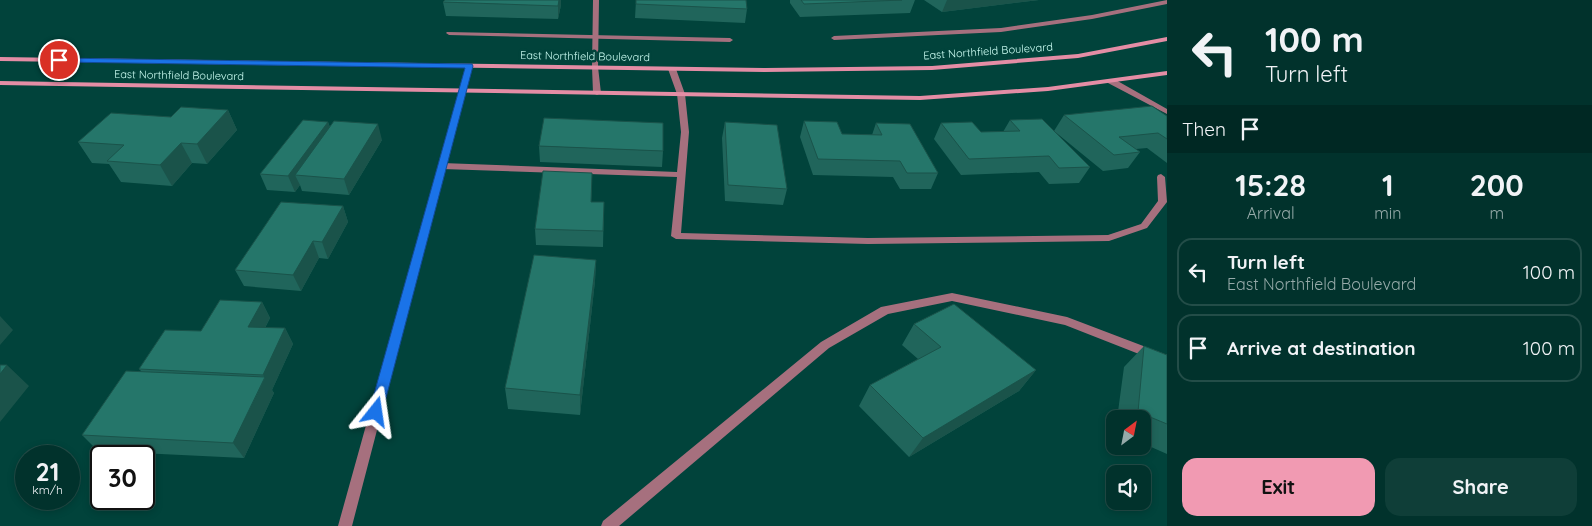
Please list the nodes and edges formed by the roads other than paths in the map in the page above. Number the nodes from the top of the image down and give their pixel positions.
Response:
1 (596, 0) edge
2 (1167, 2) edge
3 (449, 33) dead end
4 (595, 37) junction
5 (834, 38) dead end
6 (1167, 38) edge
7 (730, 40) dead end
8 (0, 59) edge
9 (469, 66) junction
10 (595, 67) junction
11 (672, 68) junction
12 (1167, 73) edge
13 (1111, 81) junction
14 (0, 83) edge
15 (462, 91) junction
16 (597, 93) junction
17 (681, 94) junction
18 (1167, 112) edge
19 (442, 166) junction
20 (681, 175) junction
21 (1161, 177) dead end
22 (1167, 360) edge
23 (345, 526) edge
24 (608, 526) edge

1 - 4 street
2 - 5 street
3 - 4 street
4 - 7 street
4 - 10 street
6 - 11 main road, East Northfield Boulevard
8 - 9 main road, East Northfield Boulevard
9 - 10 main road, East Northfield Boulevard
9 - 15 street
10 - 11 main road, East Northfield Boulevard
10 - 16 street
11 - 17 street
12 - 13 main road, East Northfield Boulevard
13 - 17 main road, East Northfield Boulevard
13 - 18 street
14 - 15 main road, East Northfield Boulevard
15 - 16 main road, East Northfield Boulevard
15 - 19 street
16 - 17 main road, East Northfield Boulevard
17 - 20 street
19 - 20 street
19 - 23 street
20 - 21 street
22 - 24 street

